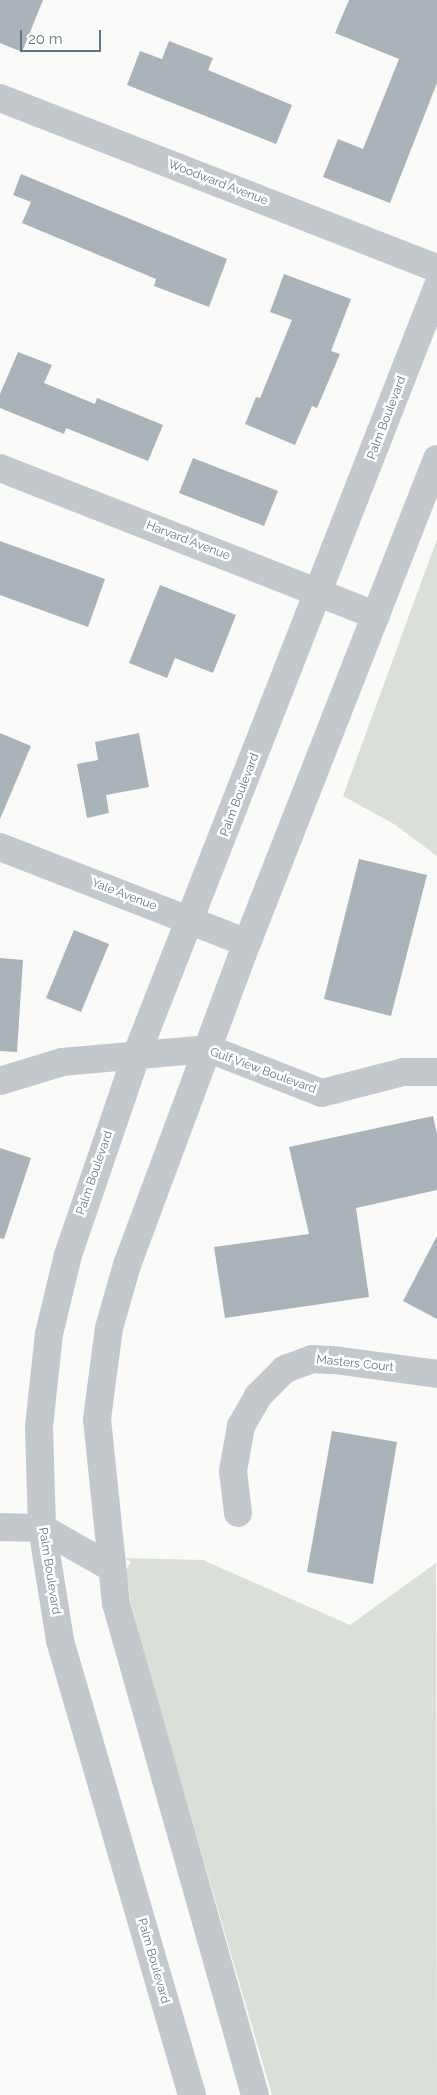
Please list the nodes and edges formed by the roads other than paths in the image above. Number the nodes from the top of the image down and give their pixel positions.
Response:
1 (0, 98) edge
2 (437, 268) edge
3 (437, 288) edge
4 (437, 459) edge
5 (0, 468) edge
6 (319, 592) junction
7 (376, 615) junction
8 (0, 847) edge
9 (191, 921) junction
10 (247, 943) junction
11 (209, 1049) junction
12 (136, 1056) junction
13 (437, 1072) edge
14 (0, 1081) edge
15 (437, 1374) edge
16 (238, 1513) dead end
17 (0, 1527) edge
18 (42, 1528) junction
19 (110, 1566) junction
20 (192, 2095) edge
21 (255, 2095) edge

1 - 2 street, Woodward Avenue
3 - 6 street, Palm Boulevard
4 - 7 street
5 - 6 street, Harvard Avenue
6 - 7 street, Harvard Avenue
6 - 9 street, Palm Boulevard
7 - 10 street
8 - 9 street, Yale Avenue
9 - 10 street, Yale Avenue
9 - 12 street, Palm Boulevard
10 - 11 street
11 - 12 street, Gulf View Boulevard
11 - 13 street, Gulf View Boulevard
11 - 19 street
12 - 14 street, Gulf View Boulevard
12 - 18 street, Palm Boulevard
15 - 16 street, Masters Court
17 - 18 street
18 - 19 street
18 - 20 street, Palm Boulevard
19 - 21 street

